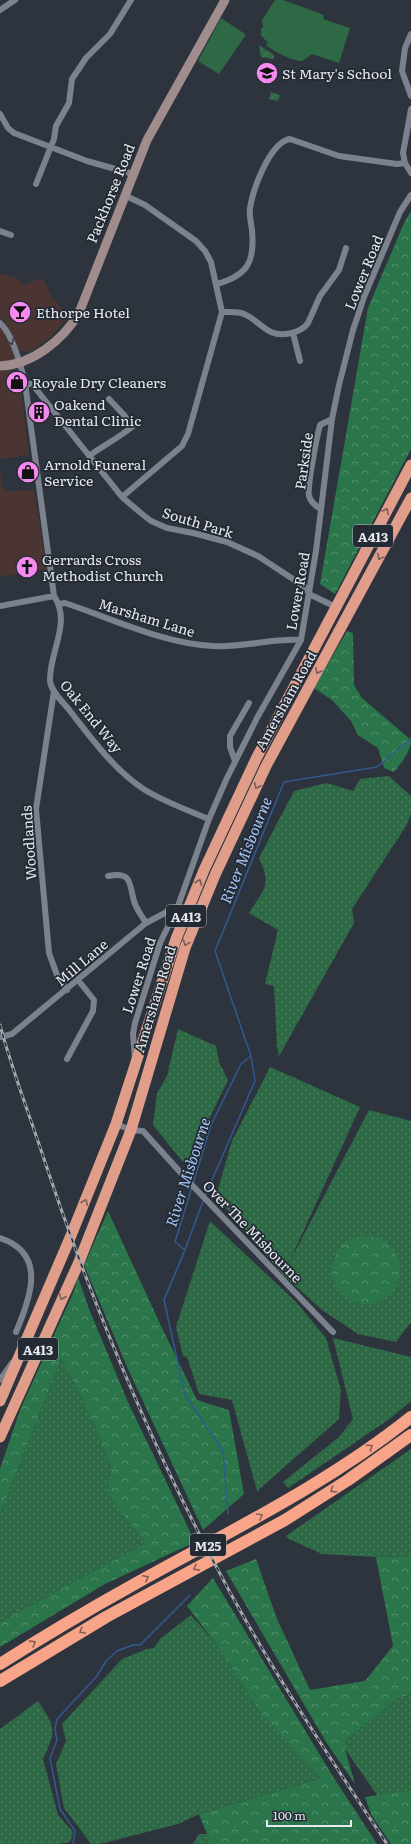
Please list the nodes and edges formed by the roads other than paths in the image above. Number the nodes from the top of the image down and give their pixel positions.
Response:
1 (15, 0) edge
2 (131, 0) edge
3 (225, 0) edge
4 (0, 10) edge
5 (411, 34) edge
6 (411, 96) edge
7 (411, 109) edge
8 (0, 114) edge
9 (50, 147) junction
10 (405, 163) junction
11 (133, 174) junction
12 (411, 174) edge
13 (36, 184) dead end
14 (411, 195) edge
15 (124, 196) junction
16 (0, 231) edge
17 (11, 235) dead end
18 (346, 248) dead end
19 (217, 284) junction
20 (222, 312) junction
21 (0, 323) edge
22 (293, 333) junction
23 (300, 361) dead end
24 (20, 364) junction
25 (0, 366) edge
26 (25, 383) junction
27 (108, 399) dead end
28 (332, 419) junction
29 (89, 456) junction
30 (411, 465) edge
31 (122, 497) junction
32 (410, 503) edge
33 (321, 509) junction
34 (309, 594) junction
35 (54, 596) junction
36 (60, 604) junction
37 (0, 606) edge
38 (336, 607) junction
39 (301, 640) junction
40 (54, 691) junction
41 (249, 703) dead end
42 (235, 761) junction
43 (209, 819) junction
44 (108, 876) dead end
45 (178, 906) junction
46 (146, 923) junction
47 (78, 980) junction
48 (67, 990) junction
49 (0, 1037) edge
50 (67, 1059) dead end
51 (136, 1066) junction
52 (116, 1124) junction
53 (131, 1130) junction
54 (0, 1238) edge
55 (16, 1332) dead end
56 (333, 1332) dead end
57 (22, 1350) junction
58 (0, 1380) edge
59 (0, 1401) edge
60 (411, 1417) edge
61 (411, 1435) edge
62 (0, 1436) edge
63 (0, 1664) edge
64 (0, 1681) edge

1 - 4 street
2 - 9 street
3 - 11 main road, Packhorse Road
5 - 6 street
7 - 10 street
8 - 9 street
9 - 11 street
9 - 13 street
10 - 12 street
10 - 19 street
11 - 15 main road, Packhorse Road
14 - 28 street, Lower Road
15 - 19 street
15 - 24 main road, Packhorse Road
16 - 17 street
18 - 22 street
19 - 20 street
20 - 22 street
20 - 31 street
21 -> 24 street
22 - 23 street
24 - 25 main road, Packhorse Road
24 - 26 street
26 - 29 street, South Park
26 - 35 street
27 - 29 street
28 - 33 street, Lower Road
28 - 33 street, Parkside
29 - 31 street, South Park
38 -> 30 highway, A413
31 - 34 street, South Park
32 -> 53 highway, Amersham Road / A413
33 - 34 street, Lower Road
34 - 38 street, South Park
34 - 39 street, Lower Road
35 - 36 street
35 - 37 street
36 - 39 street, Marsham Lane
36 - 40 street, Oak End Way
51 -> 38 highway, A413
39 - 42 street, Lower Road
40 - 43 street, Oak End Way
40 - 48 street, Woodlands
41 - 42 street
42 - 43 street, Lower Road
43 - 45 street, Lower Road
44 - 46 street
45 - 46 street, Mill Lane
45 - 51 street, Lower Road
46 - 47 street, Mill Lane
47 - 48 street, Mill Lane
47 - 50 street
48 - 49 street, Mill Lane
51 - 52 highway, A413
52 - 53 street, Over The Misbourne
57 -> 52 highway, A413
53 - 56 street, Over The Misbourne
53 -> 62 highway, Amersham Road / A413
54 - 55 street
57 - 58 street
57 - 59 highway, A413
63 -> 60 highway, M25
61 -> 64 highway, M25

